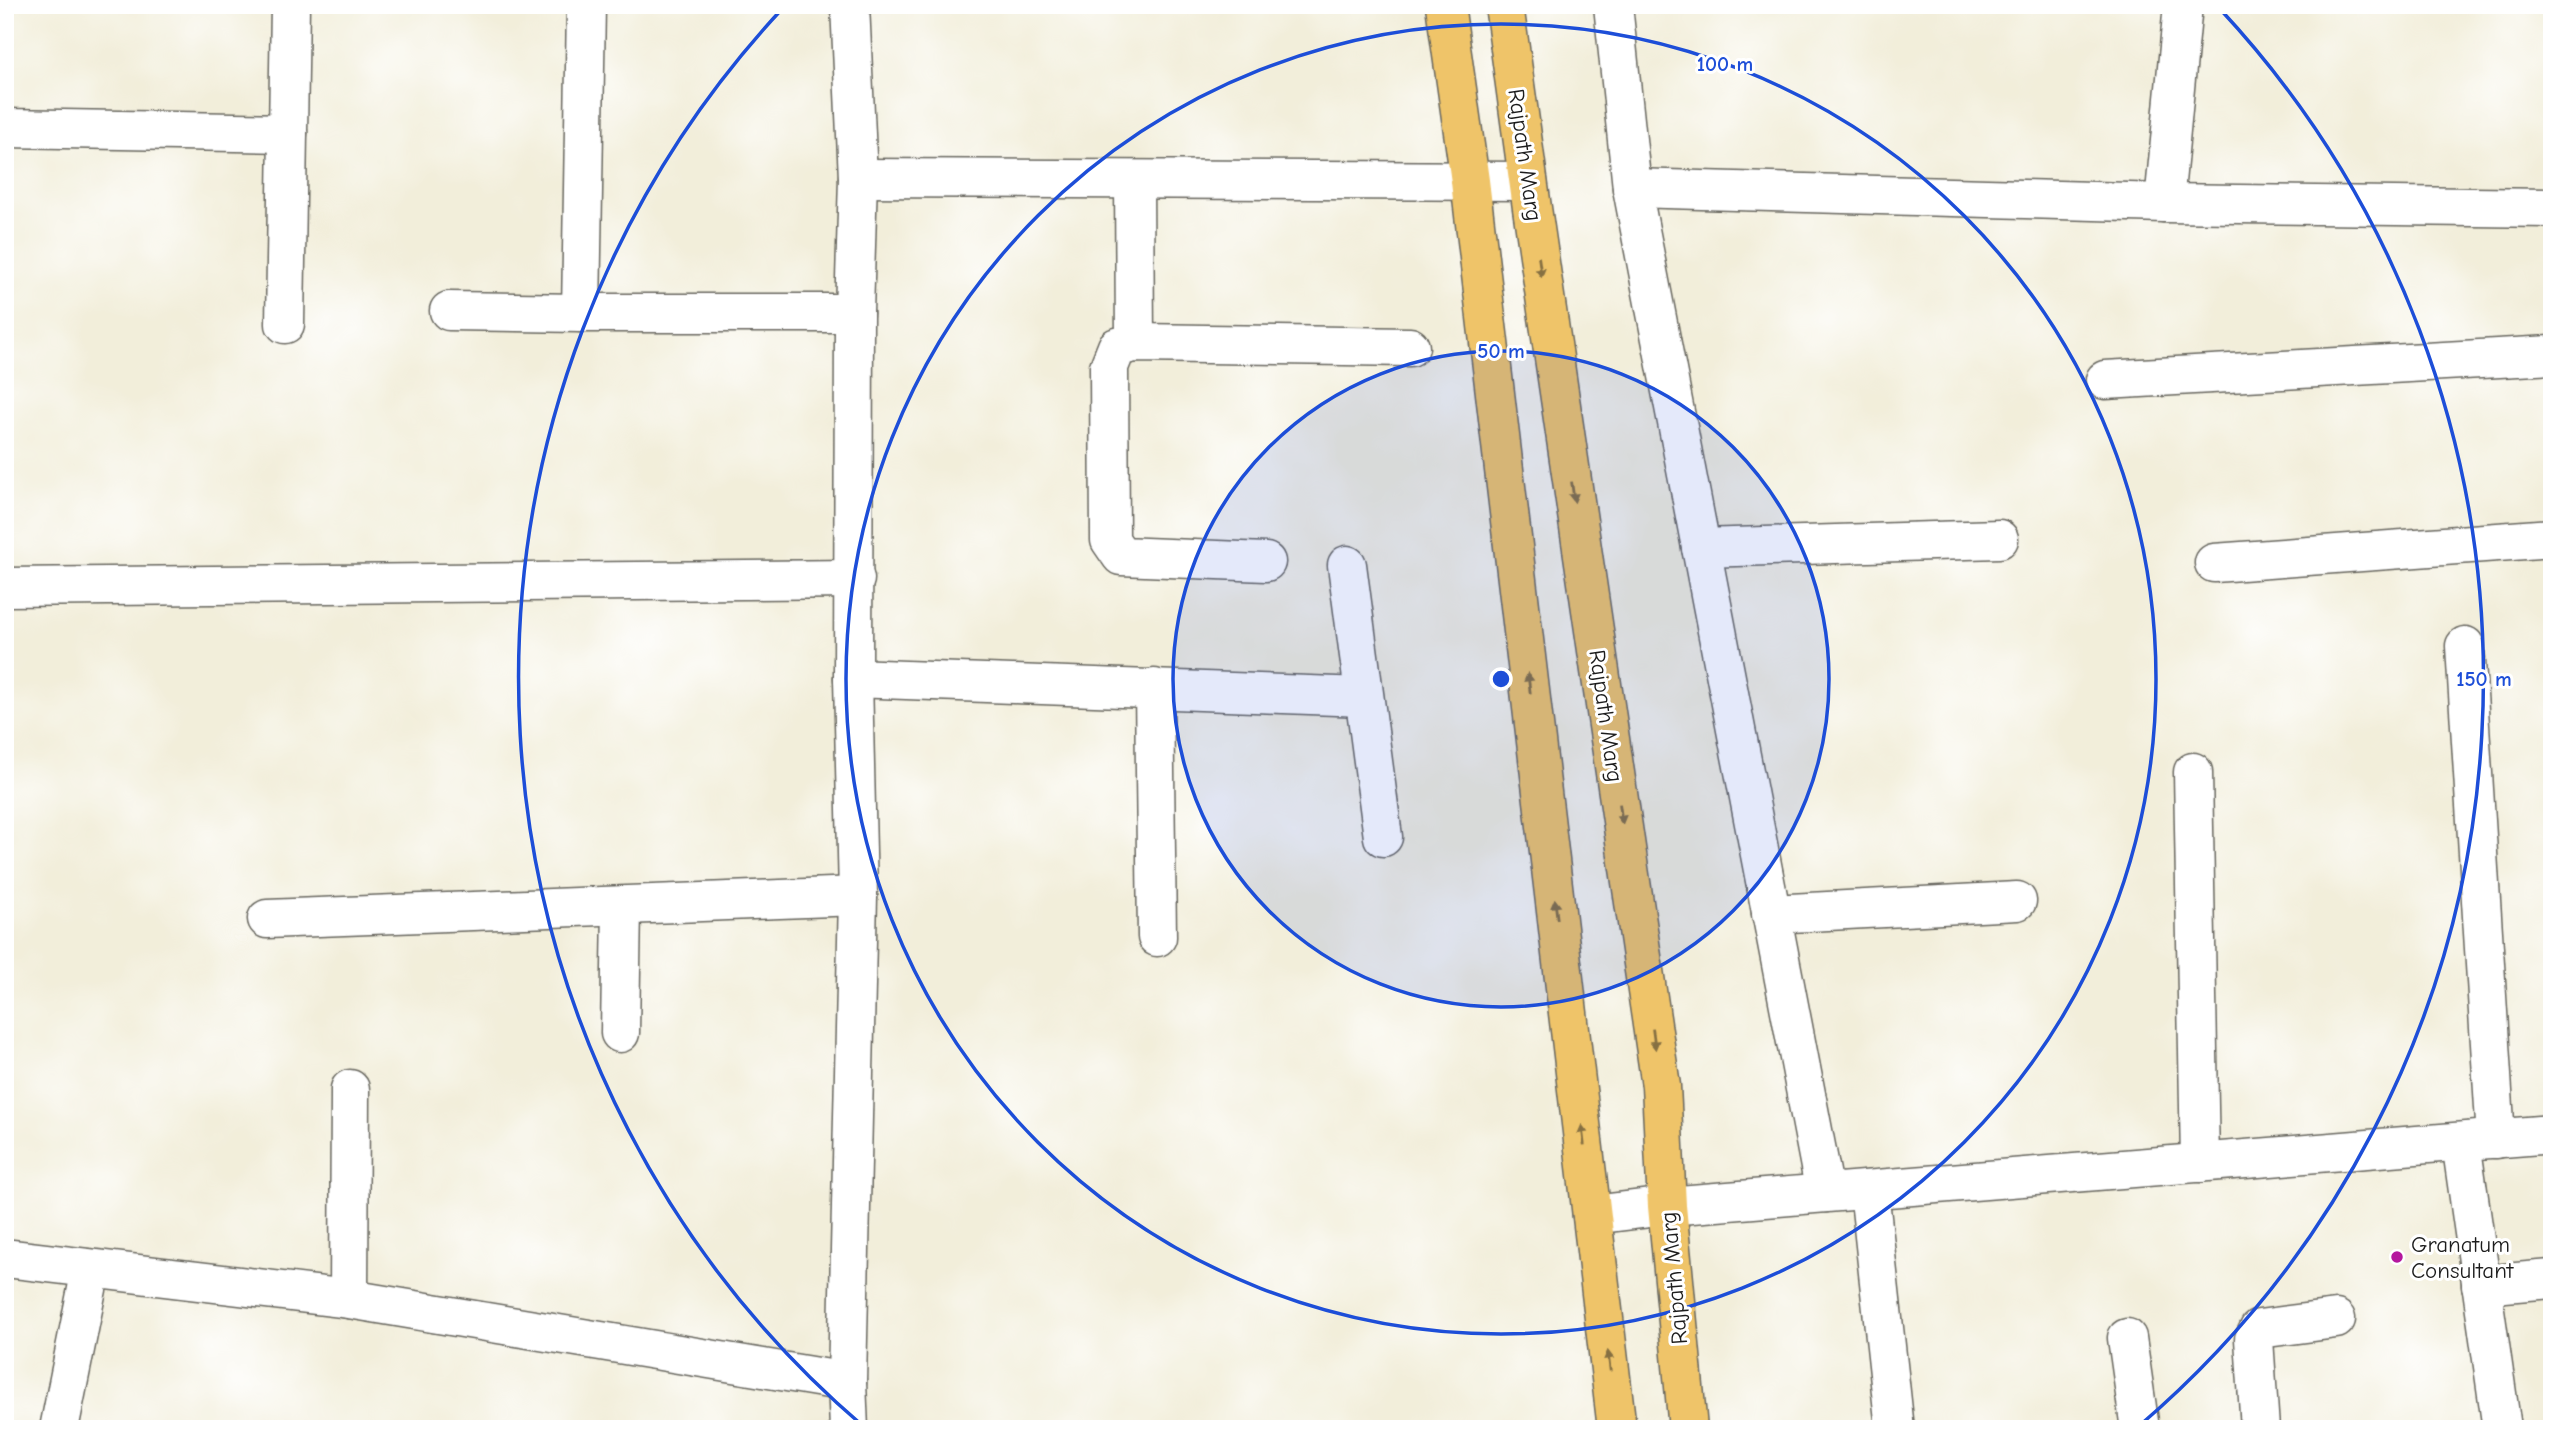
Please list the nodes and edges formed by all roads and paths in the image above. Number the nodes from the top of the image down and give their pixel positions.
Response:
1 (290, 5) edge
2 (586, 5) edge
3 (850, 5) edge
4 (1445, 5) edge
5 (1504, 5) edge
6 (1613, 5) edge
7 (2183, 5) edge
8 (5, 128) edge
9 (288, 133) junction
10 (858, 178) junction
11 (1134, 180) junction
12 (1470, 181) junction
13 (1528, 181) junction
14 (1632, 188) junction
15 (2164, 203) junction
16 (2552, 208) edge
17 (449, 311) dead end
18 (581, 313) junction
19 (853, 313) junction
20 (285, 324) dead end
21 (1135, 343) junction
22 (1410, 347) dead end
23 (2552, 355) edge
24 (2105, 380) dead end
25 (2552, 538) edge
26 (1999, 539) dead end
27 (1701, 548) junction
28 (1266, 562) dead end
29 (2214, 563) dead end
30 (1347, 565) dead end
31 (855, 579) junction
32 (5, 587) edge
33 (2465, 646) dead end
34 (853, 678) junction
35 (1154, 688) junction
36 (1364, 696) junction
37 (2193, 772) dead end
38 (1383, 837) dead end
39 (858, 897) junction
40 (2017, 901) dead end
41 (622, 906) junction
42 (1771, 914) junction
43 (267, 919) dead end
44 (1157, 937) dead end
45 (620, 1034) dead end
46 (350, 1089) dead end
47 (2552, 1134) edge
48 (2479, 1140) junction
49 (2200, 1163) junction
50 (1869, 1190) junction
51 (1825, 1193) junction
52 (1667, 1206) junction
53 (1592, 1215) junction
54 (5, 1258) edge
55 (91, 1269) junction
56 (2552, 1279) edge
57 (2481, 1285) junction
58 (349, 1298) junction
59 (2336, 1320) dead end
60 (2127, 1338) dead end
61 (846, 1382) junction
62 (59, 1429) edge
63 (849, 1429) edge
64 (1617, 1429) edge
65 (1688, 1429) edge
66 (1895, 1429) edge
67 (2140, 1429) edge
68 (2260, 1429) edge
69 (2502, 1429) edge

1 - 9 street
2 - 18 street
3 - 10 street
4 - 12 main road
5 - 13 main road, Rajpath Marg
6 - 14 street
7 - 15 street
8 - 9 street
9 - 20 street
10 - 11 street
10 - 19 street
11 - 12 street
11 - 21 street
12 - 13 street
53 -> 12 main road
13 -> 52 main road, Rajpath Marg
14 - 15 street
14 - 27 street
15 - 16 street
17 - 18 street
18 - 19 street
19 - 31 street
21 - 22 street
21 - 28 street
23 - 24 street
25 - 29 street
26 - 27 street
27 - 42 street
30 - 36 street
31 - 32 street
31 - 34 street
33 - 48 street
34 - 35 street
34 - 39 street
35 - 36 street
35 - 44 street
36 - 38 street
37 - 49 street
39 - 41 street
39 - 61 street
40 - 42 street
41 - 43 street
41 - 45 street
42 - 51 street
46 - 58 street
47 - 48 street
48 - 49 street
48 - 57 street
49 - 50 street
50 - 51 street
50 - 66 street
51 - 52 street
52 - 53 street
52 - 65 main road, Rajpath Marg
64 -> 53 main road
54 - 55 street
55 - 58 street
55 - 62 street
56 - 57 street
57 - 69 street
58 - 61 street
59 - 68 street
60 - 67 street
61 - 63 street

